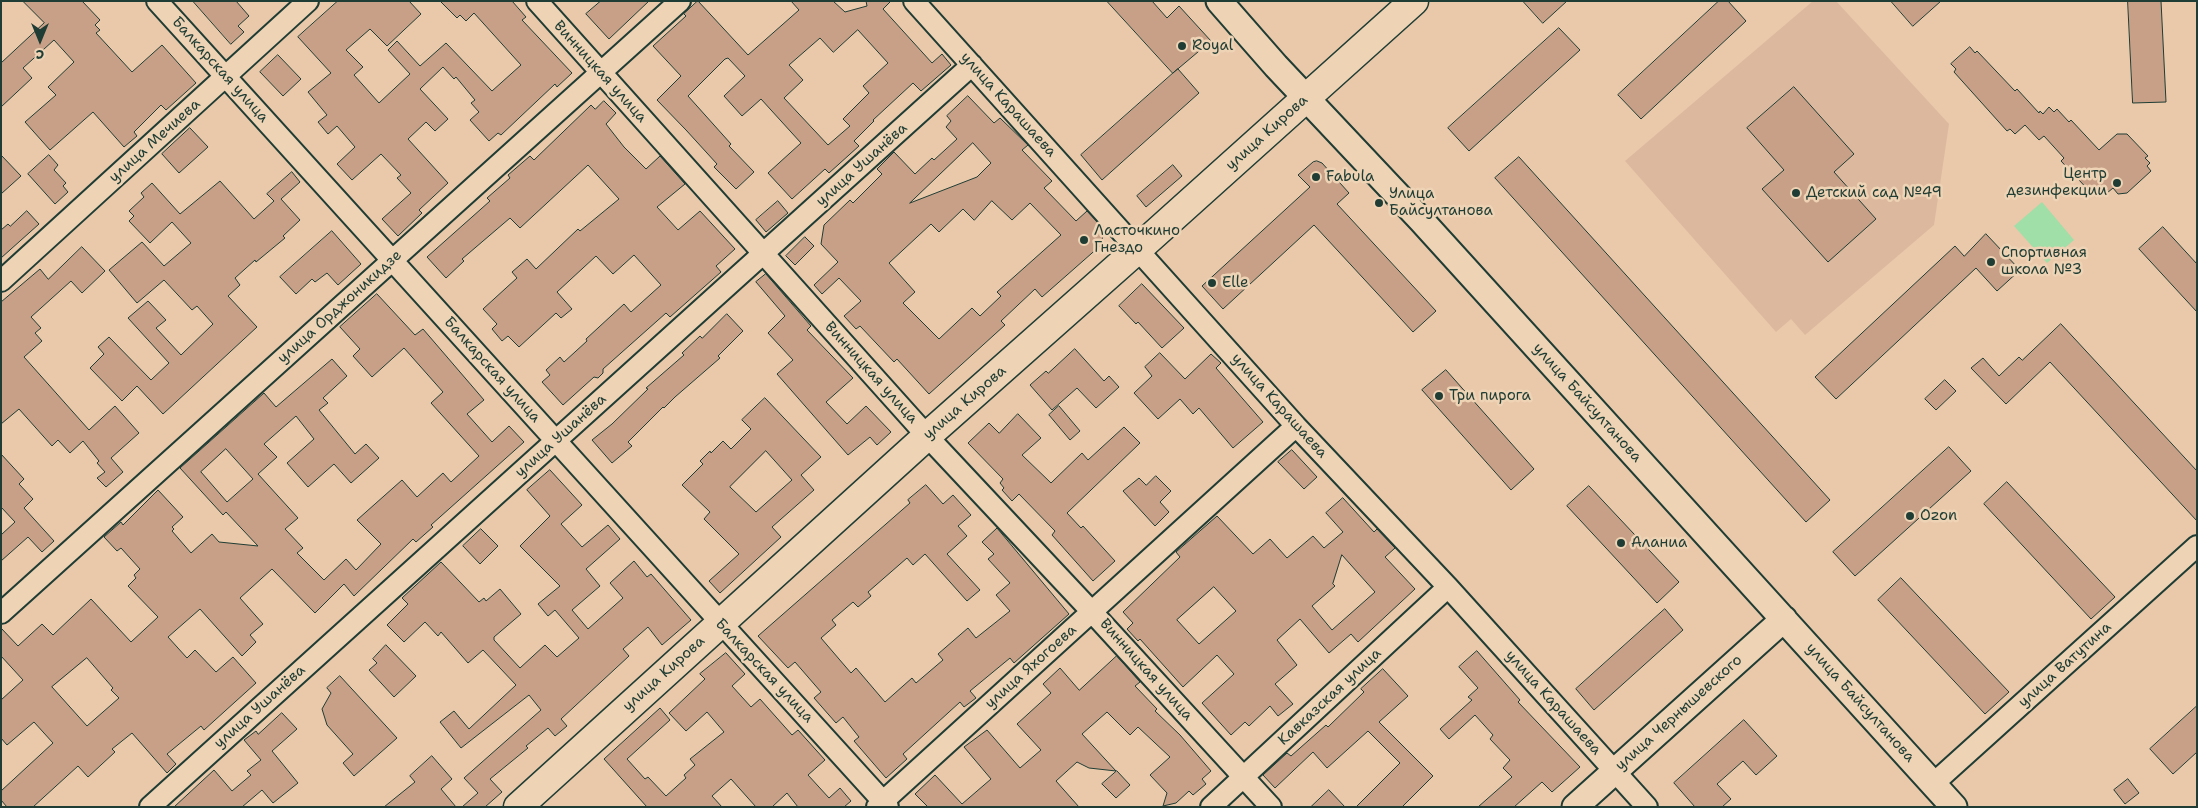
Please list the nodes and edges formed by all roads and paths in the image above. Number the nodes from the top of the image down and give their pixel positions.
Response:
1 (157, 1) edge
2 (308, 1) edge
3 (537, 1) edge
4 (680, 1) edge
5 (914, 1) edge
6 (1219, 1) edge
7 (1414, 1) edge
8 (972, 65) junction
9 (601, 72) junction
10 (226, 76) junction
11 (1306, 97) junction
12 (1138, 249) junction
13 (764, 253) junction
14 (393, 260) junction
15 (1, 281) edge
16 (1296, 426) junction
17 (927, 436) junction
18 (556, 441) junction
19 (2197, 546) edge
20 (1448, 587) junction
21 (1092, 612) junction
22 (1, 613) edge
23 (1784, 619) junction
24 (720, 624) junction
25 (1614, 771) junction
26 (1244, 778) junction
27 (1933, 784) junction
28 (882, 805) edge
29 (150, 807) edge
30 (518, 807) edge
31 (1211, 807) edge
32 (1271, 807) edge
33 (1575, 807) edge
34 (1647, 807) edge
35 (1954, 807) edge

1 - 10 street, Балкарская улица
2 - 10 street, улица Мечиева
3 - 9 street, Винницкая улица
4 - 9 street, улица Орджоникидзе
5 - 8 street, улица Карашаева
6 - 11 street, улица Байсултанова
7 - 11 main road, улица Кирова
8 - 12 street, улица Карашаева
8 - 13 street, улица Ушанёва
9 - 13 street, Винницкая улица
9 - 14 street, улица Орджоникидзе
10 - 14 street, Балкарская улица
10 - 15 street, улица Мечиева
11 - 12 main road, улица Кирова
11 - 23 street, улица Байсултанова
12 - 16 street, улица Карашаева
12 - 17 main road, улица Кирова
13 - 17 street, Винницкая улица
13 - 18 street, улица Ушанёва
14 - 18 street, Балкарская улица
14 - 22 street, улица Орджоникидзе
16 - 20 street, улица Карашаева
16 - 21 street, улица Яхогоева
17 - 21 street, Винницкая улица
17 - 24 main road, улица Кирова
18 - 24 street, Балкарская улица
18 - 29 street, улица Ушанёва
19 - 27 street, улица Ватутина
20 - 25 street, улица Карашаева
20 - 26 street, Кавказская улица
21 - 26 street, Винницкая улица
21 - 28 street, улица Яхогоева
23 - 25 street, улица Чернышевского
23 - 27 street, улица Байсултанова
24 - 28 street, Балкарская улица
24 - 30 main road, улица Кирова
25 - 33 street, улица Чернышевского
25 - 34 street, улица Карашаева
26 - 31 street, Кавказская улица
26 - 32 street, Винницкая улица
27 - 35 street, улица Байсултанова

